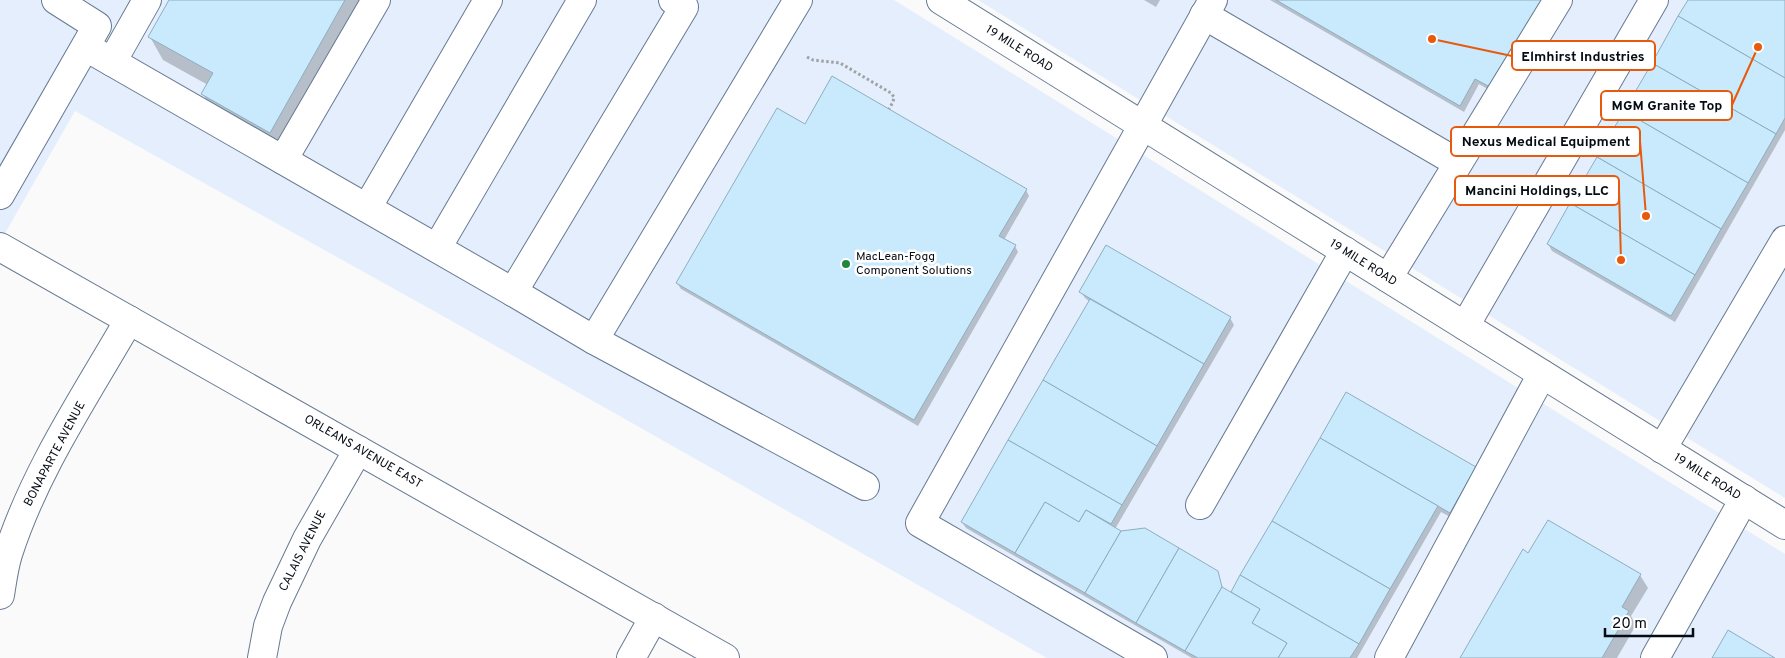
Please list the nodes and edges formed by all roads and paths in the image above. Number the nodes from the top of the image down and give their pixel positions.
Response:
1 (56, 0) edge
2 (147, 0) edge
3 (376, 0) edge
4 (488, 0) edge
5 (582, 0) edge
6 (673, 0) edge
7 (798, 0) edge
8 (941, 0) edge
9 (1558, 0) edge
10 (1654, 0) edge
11 (1208, 8) edge
12 (86, 47) junction
13 (807, 58) dead end
14 (112, 62) junction
15 (889, 109) dead end
16 (1142, 125) junction
17 (283, 160) junction
18 (1458, 163) junction
19 (0, 195) edge
20 (367, 208) junction
21 (1785, 240) edge
22 (0, 247) edge
23 (437, 248) junction
24 (1345, 251) junction
25 (1388, 278) junction
26 (513, 292) junction
27 (130, 320) junction
28 (1465, 326) junction
29 (594, 340) junction
30 (1542, 374) junction
31 (1662, 449) junction
32 (358, 450) junction
33 (865, 486) dead end
34 (1744, 499) junction
35 (1200, 505) dead end
36 (1785, 525) edge
37 (0, 595) edge
38 (654, 617) junction
39 (262, 658) edge
40 (631, 658) edge
41 (725, 658) edge
42 (1153, 658) edge
43 (1390, 658) edge
44 (1655, 658) edge

1 - 12 street
2 - 14 street
3 - 17 street
4 - 20 street
5 - 23 street
6 - 26 street
7 - 29 street
8 - 16 street, 19 MILE ROAD
9 - 18 street
10 - 28 street
11 - 16 street
11 - 18 street
12 - 14 street
12 - 19 street
13 - 15 path
14 - 17 street
16 - 24 street, 19 MILE ROAD
16 - 42 street
17 - 20 street
18 - 25 street
20 - 23 street
21 - 31 street
22 - 27 street, ORLEANS AVENUE EAST
23 - 26 street
24 - 25 street, 19 MILE ROAD
24 - 35 street
25 - 28 street, 19 MILE ROAD
26 - 29 street
27 - 32 street, ORLEANS AVENUE EAST
27 - 37 street, BONAPARTE AVENUE
28 - 30 street, 19 MILE ROAD
29 - 33 street
30 - 31 street, 19 MILE ROAD
30 - 43 street
31 - 34 street, 19 MILE ROAD
32 - 38 street, ORLEANS AVENUE EAST
32 - 39 street, CALAIS AVENUE
34 - 36 street, 19 MILE ROAD
34 - 44 street
38 - 40 street
38 - 41 street, ORLEANS AVENUE EAST

